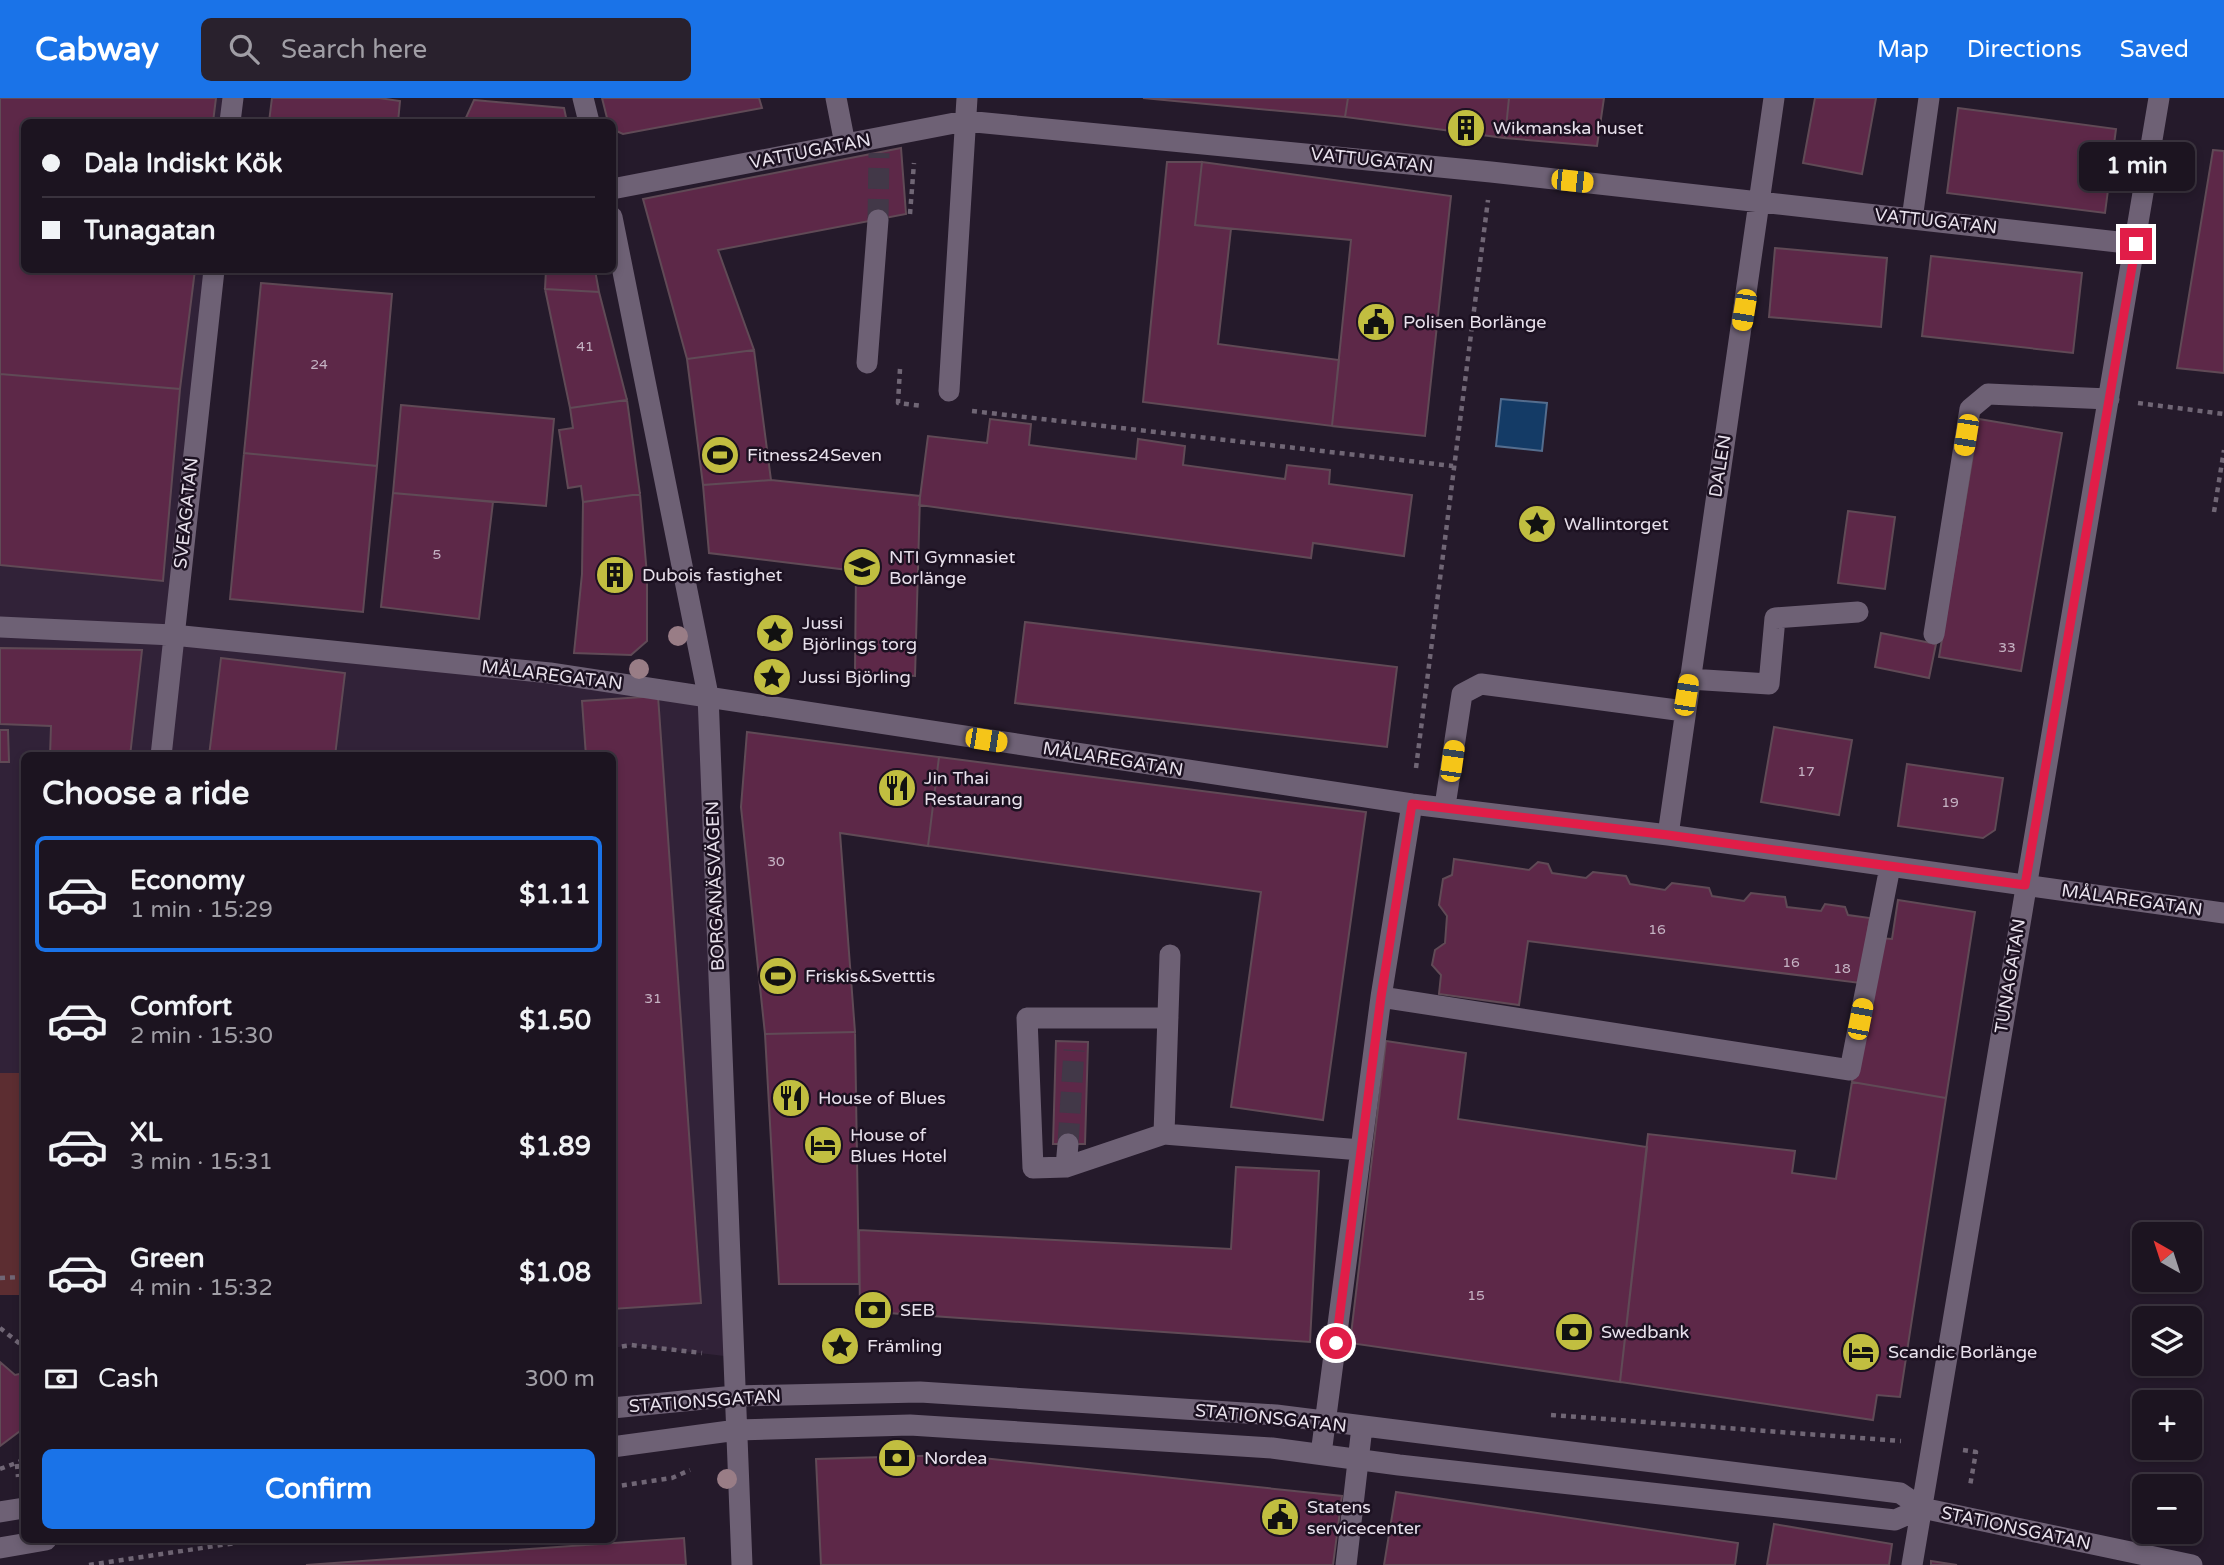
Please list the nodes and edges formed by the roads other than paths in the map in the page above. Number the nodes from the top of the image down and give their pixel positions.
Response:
1 (233, 98) edge
2 (583, 98) edge
3 (836, 98) edge
4 (967, 98) edge
5 (1774, 98) edge
6 (1929, 98) edge
7 (2159, 98) edge
8 (230, 119) edge
9 (588, 119) edge
10 (965, 121) junction
11 (845, 144) junction
12 (616, 188) edge
13 (1760, 202) junction
14 (878, 219) tunnel mouth
15 (1912, 219) junction
16 (616, 237) edge
17 (2136, 244) junction
18 (214, 273) edge
19 (867, 363) dead end
20 (949, 390) dead end
21 (2109, 399) junction
22 (1858, 612) dead end
23 (0, 627) edge
24 (1934, 634) dead end
25 (173, 635) junction
26 (1689, 679) junction
27 (708, 695) junction
28 (1684, 710) junction
29 (161, 752) edge
30 (1412, 804) junction
31 (1445, 806) junction
32 (1668, 835) junction
33 (1890, 867) junction
34 (2025, 885) junction
35 (2224, 913) edge
36 (1170, 956) dead end
37 (1381, 997) junction
38 (1168, 1018) junction
39 (1164, 1133) junction
40 (1068, 1144) tunnel mouth
41 (1362, 1150) junction
42 (1066, 1167) junction
43 (735, 1396) junction
44 (616, 1408) edge
45 (1324, 1422) junction
46 (1362, 1427) junction
47 (737, 1430) junction
48 (616, 1446) edge
49 (1321, 1454) junction
50 (1358, 1459) junction
51 (21, 1508) edge
52 (1922, 1508) junction
53 (0, 1512) edge
54 (29, 1543) edge
55 (0, 1548) edge
56 (743, 1565) edge
57 (1346, 1565) edge
58 (1912, 1565) edge
59 (2193, 1565) edge

1 - 8 street
2 - 9 street
3 - 11 street
4 - 10 street
5 - 13 street, DALEN
6 - 15 street
7 - 17 street, TUNAGATAN
10 - 11 street, VATTUGATAN
10 - 13 street, VATTUGATAN
10 - 20 street
11 - 12 street, VATTUGATAN
13 - 15 street, VATTUGATAN
13 - 26 street, DALEN
14 - 19 street
15 - 17 street, VATTUGATAN
16 - 27 street, BORGANÄSVÄGEN
17 - 21 street, TUNAGATAN
18 - 25 street, SVEAGATAN
21 - 24 street
21 - 34 street, TUNAGATAN
22 - 26 street
23 - 25 street, MÅLAREGATAN
25 - 27 street, MÅLAREGATAN
25 - 29 street, SVEAGATAN
26 - 28 street, DALEN
27 - 30 street, MÅLAREGATAN
27 - 43 street, BORGANÄSVÄGEN
28 - 31 street
28 - 32 street, DALEN
30 - 31 street, MÅLAREGATAN
30 - 37 street
31 - 32 street, MÅLAREGATAN
32 - 33 street, MÅLAREGATAN
33 - 34 street, MÅLAREGATAN
33 - 37 street
34 - 35 street, MÅLAREGATAN
34 - 52 street, TUNAGATAN
36 - 38 street
37 - 41 street
38 - 39 street
38 - 42 street
39 - 41 street
39 - 42 street
40 - 42 street
41 - 45 street
43 - 44 street, STATIONSGATAN
43 - 45 street, STATIONSGATAN
43 - 47 street, BORGANÄSVÄGEN
45 - 46 street, STATIONSGATAN
45 - 49 street
46 - 50 street
46 - 52 street, STATIONSGATAN
47 - 48 street, STATIONSGATAN
47 - 49 street, STATIONSGATAN
47 - 56 street, BORGANÄSVÄGEN
49 - 50 street, STATIONSGATAN
50 - 52 street, STATIONSGATAN
50 - 57 street
51 - 53 street
52 - 58 street, TUNAGATAN
52 - 59 street, STATIONSGATAN
54 - 55 street

